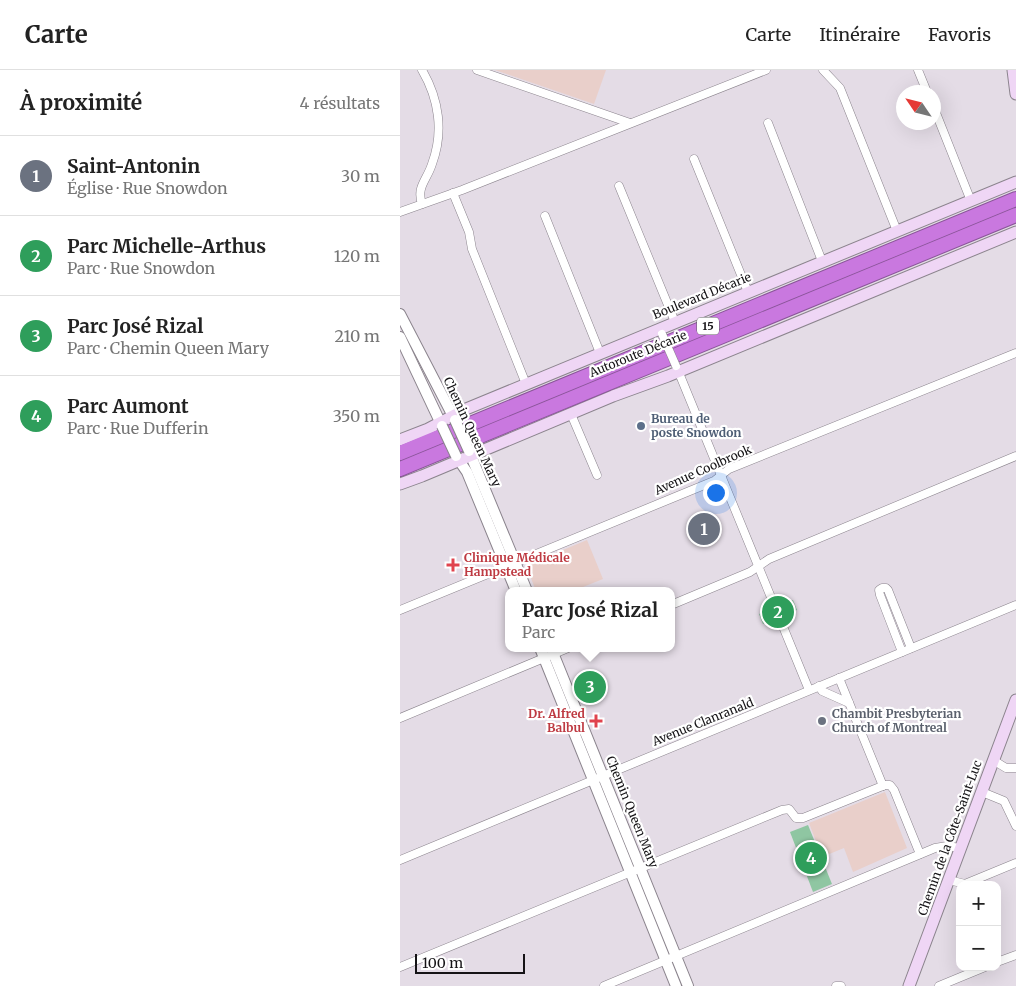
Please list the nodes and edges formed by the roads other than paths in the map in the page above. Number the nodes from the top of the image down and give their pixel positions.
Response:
1 (422, 70) edge
2 (477, 70) edge
3 (766, 70) edge
4 (823, 70) edge
5 (918, 70) edge
6 (1014, 70) edge
7 (924, 85) edge
8 (1016, 94) edge
9 (630, 123) junction
10 (768, 124) dead end
11 (941, 126) edge
12 (694, 158) dead end
13 (1016, 182) edge
14 (618, 186) dead end
15 (454, 193) junction
16 (1016, 199) edge
17 (971, 201) junction
18 (422, 204) junction
19 (400, 212) edge
20 (1016, 215) edge
21 (546, 216) dead end
22 (897, 231) junction
23 (1016, 232) edge
24 (822, 261) junction
25 (748, 292) junction
26 (400, 314) edge
27 (675, 322) junction
28 (661, 331) junction
29 (400, 337) edge
30 (408, 352) edge
31 (600, 353) junction
32 (1016, 353) edge
33 (677, 368) junction
34 (526, 384) junction
35 (571, 414) junction
36 (453, 418) junction
37 (441, 424) junction
38 (400, 440) edge
39 (400, 453) edge
40 (470, 453) junction
41 (1016, 456) edge
42 (458, 458) junction
43 (400, 469) edge
44 (597, 475) dead end
45 (721, 475) junction
46 (400, 484) edge
47 (511, 564) junction
48 (758, 567) junction
49 (515, 587) edge
50 (525, 587) edge
51 (675, 604) edge
52 (1016, 606) edge
53 (400, 610) edge
54 (911, 648) junction
55 (902, 652) junction
56 (550, 654) edge
57 (839, 678) junction
58 (819, 686) junction
59 (809, 690) junction
60 (1016, 700) edge
61 (849, 703) junction
62 (400, 718) edge
63 (994, 760) junction
64 (1016, 768) edge
65 (604, 775) junction
66 (592, 780) junction
67 (883, 786) junction
68 (982, 792) junction
69 (1016, 826) edge
70 (960, 848) junction
71 (920, 854) junction
72 (400, 860) edge
73 (1016, 863) edge
74 (642, 868) junction
75 (630, 872) junction
76 (948, 880) junction
77 (677, 955) junction
78 (1016, 955) edge
79 (665, 960) junction
80 (1001, 961) edge
81 (400, 967) edge
82 (975, 971) edge
83 (604, 986) edge
84 (676, 986) edge
85 (688, 986) edge
86 (836, 986) edge
87 (840, 986) edge
88 (910, 986) edge
89 (939, 986) edge

1 - 18 street
2 - 9 street
3 - 9 street
4 - 22 street
5 - 7 street
6 - 8 main road
9 - 15 street
10 - 24 street
11 - 17 street
12 - 25 street
13 - 17 main road, Boulevard Décarie
14 - 27 street
15 - 18 street
15 - 34 street
16 - 39 highway, Autoroute Décarie / 15
17 - 22 main road, Boulevard Décarie
18 - 19 street
20 - 43 highway, Autoroute Décarie / 15
21 - 31 street
22 - 24 main road, Boulevard Décarie
23 - 33 main road
24 - 25 main road, Boulevard Décarie
25 - 27 main road, Boulevard Décarie
26 - 30 street, Chemin Queen Mary
27 - 28 main road, Boulevard Décarie
28 - 31 main road, Boulevard Décarie
28 - 33 street, bridge
29 - 30 street, Chemin Queen Mary
30 - 36 street, Chemin Queen Mary
30 - 37 street, Chemin Queen Mary
31 - 34 main road, Boulevard Décarie
32 - 45 street, Avenue Coolbrook
33 - 35 main road
33 - 45 street
34 - 36 main road, Boulevard Décarie
35 - 40 main road
35 - 44 street
36 - 37 main road, Boulevard Décarie
36 - 40 street, Chemin Queen Mary, bridge
37 - 38 main road, Boulevard Décarie
37 - 42 street, Chemin Queen Mary, bridge
40 - 42 main road
40 - 47 street, Chemin Queen Mary
41 - 48 street
42 - 46 main road
42 - 47 street, Chemin Queen Mary
45 - 47 street, Avenue Coolbrook
45 - 48 street
47 - 49 street, Chemin Queen Mary
47 - 50 street, Chemin Queen Mary
47 - 53 street, Avenue Coolbrook
48 - 51 street
48 - 59 street
52 - 54 street, Avenue Clanranald
54 - 55 street, Avenue Clanranald
54 - 55 street
55 - 57 street, Avenue Clanranald
56 - 62 street
56 - 65 street, Chemin Queen Mary
56 - 66 street, Chemin Queen Mary
57 - 58 street, Avenue Clanranald
57 - 61 street
58 - 59 street, Avenue Clanranald
58 - 61 street
59 - 65 street, Avenue Clanranald
60 - 63 main road, Chemin de la Côte-Saint-Luc
61 - 67 street
63 - 64 street
63 - 68 main road, Chemin de la Côte-Saint-Luc
65 - 66 street, Avenue Clanranald
65 - 74 street, Chemin Queen Mary
66 - 72 street, Avenue Clanranald
66 - 75 street, Chemin Queen Mary
67 - 71 street
67 - 74 street
68 - 69 street
68 - 70 main road, Chemin de la Côte-Saint-Luc
70 - 71 street
70 - 76 main road, Chemin de la Côte-Saint-Luc
71 - 77 street
73 - 76 street
74 - 75 street
74 - 77 street, Chemin Queen Mary
75 - 79 street, Chemin Queen Mary
75 - 81 street
76 - 88 main road, Chemin de la Côte-Saint-Luc
77 - 79 street
77 - 85 street, Chemin Queen Mary
78 - 80 street
79 - 83 street
79 - 84 street, Chemin Queen Mary
82 - 89 street
86 - 87 street

